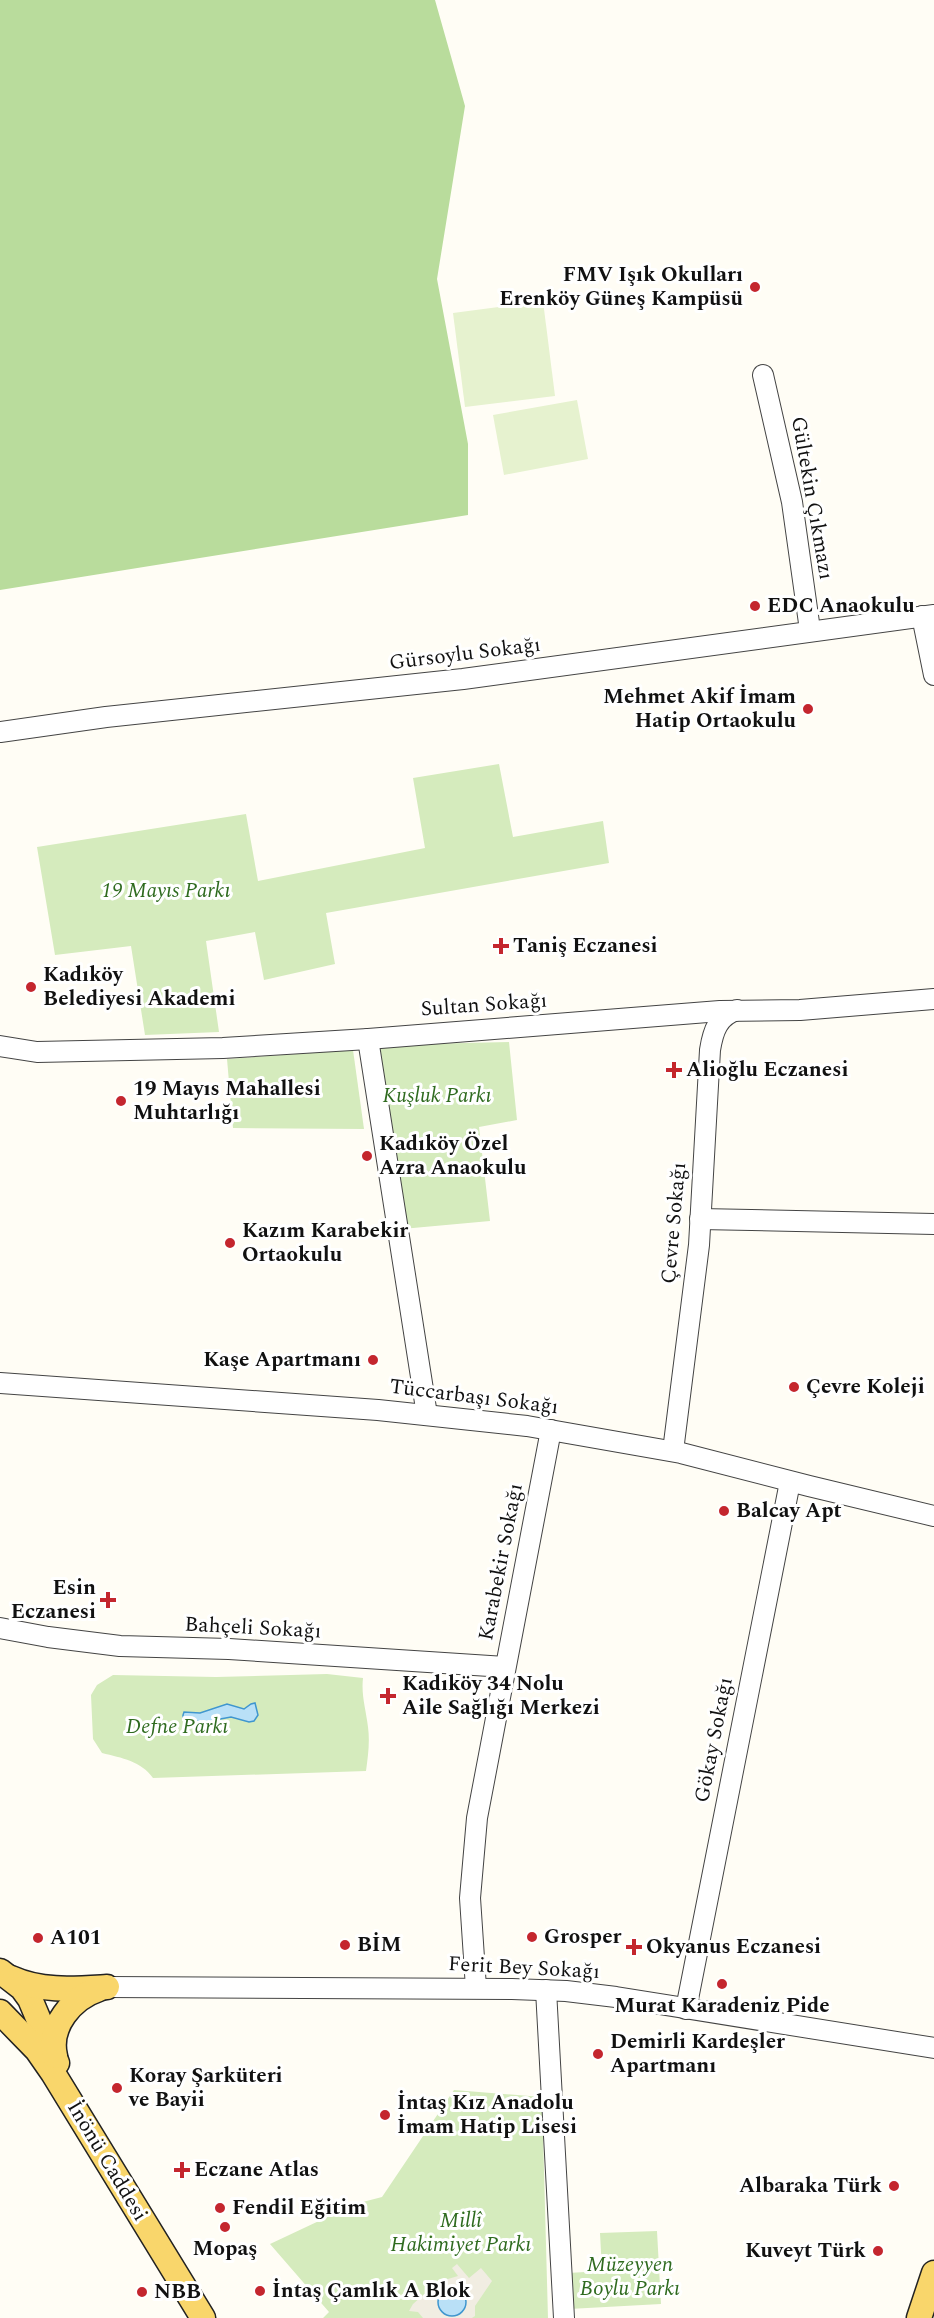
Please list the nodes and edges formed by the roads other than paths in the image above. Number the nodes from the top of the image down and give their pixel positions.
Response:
1 (763, 375) dead end
2 (928, 616) edge
3 (810, 630) junction
4 (934, 675) edge
5 (0, 732) edge
6 (934, 999) edge
7 (737, 1010) junction
8 (686, 1015) junction
9 (368, 1039) junction
10 (0, 1046) edge
11 (710, 1050) junction
12 (37, 1052) junction
13 (0, 1060) edge
14 (700, 1219) junction
15 (934, 1224) edge
16 (0, 1383) edge
17 (427, 1415) junction
18 (551, 1430) junction
19 (673, 1451) junction
20 (790, 1482) junction
21 (934, 1516) edge
22 (0, 1628) edge
23 (505, 1667) junction
24 (3, 1973) edge
25 (107, 1988) junction
26 (476, 1989) junction
27 (546, 1990) junction
28 (686, 2008) junction
29 (0, 2012) edge
30 (934, 2048) edge
31 (56, 2061) junction
32 (88, 2130) junction
33 (934, 2273) edge
34 (203, 2318) edge
35 (564, 2318) edge
36 (919, 2318) edge

1 - 3 street, Gültekin Çıkmazı
2 - 3 street, Gürsoylu Sokağı
2 - 4 street
3 - 5 street, Gürsoylu Sokağı
6 - 7 street, Sultan Sokağı
7 - 8 street, Sultan Sokağı
7 - 11 street, Çevre Sokağı
8 - 9 street, Sultan Sokağı
8 - 11 street
9 - 12 street, Sultan Sokağı
9 - 17 street
10 - 12 street, Sultan Sokağı
11 - 14 street, Çevre Sokağı
12 - 13 street, Sultan Sokağı
14 - 15 street
14 - 19 street, Çevre Sokağı
16 - 17 street, Tüccarbaşı Sokağı
17 - 18 street, Tüccarbaşı Sokağı
18 - 19 street, Tüccarbaşı Sokağı
18 - 23 street, Karabekir Sokağı
19 - 20 street, Tüccarbaşı Sokağı
20 - 21 street, Tüccarbaşı Sokağı
20 - 28 street, Gökay Sokağı
22 - 23 street, Bahçeli Sokağı
23 - 26 street, Karabekir Sokağı
24 - 25 main road
24 - 31 main road
25 - 26 street, Ferit Bey Sokağı
25 - 31 main road
26 - 27 street, Ferit Bey Sokağı
27 - 28 street, Ferit Bey Sokağı
27 - 35 street
28 - 30 street, Ferit Bey Sokağı
29 - 32 main road, İnönü Caddesi
31 - 32 main road
32 - 34 main road, İnönü Caddesi
33 - 36 main road

